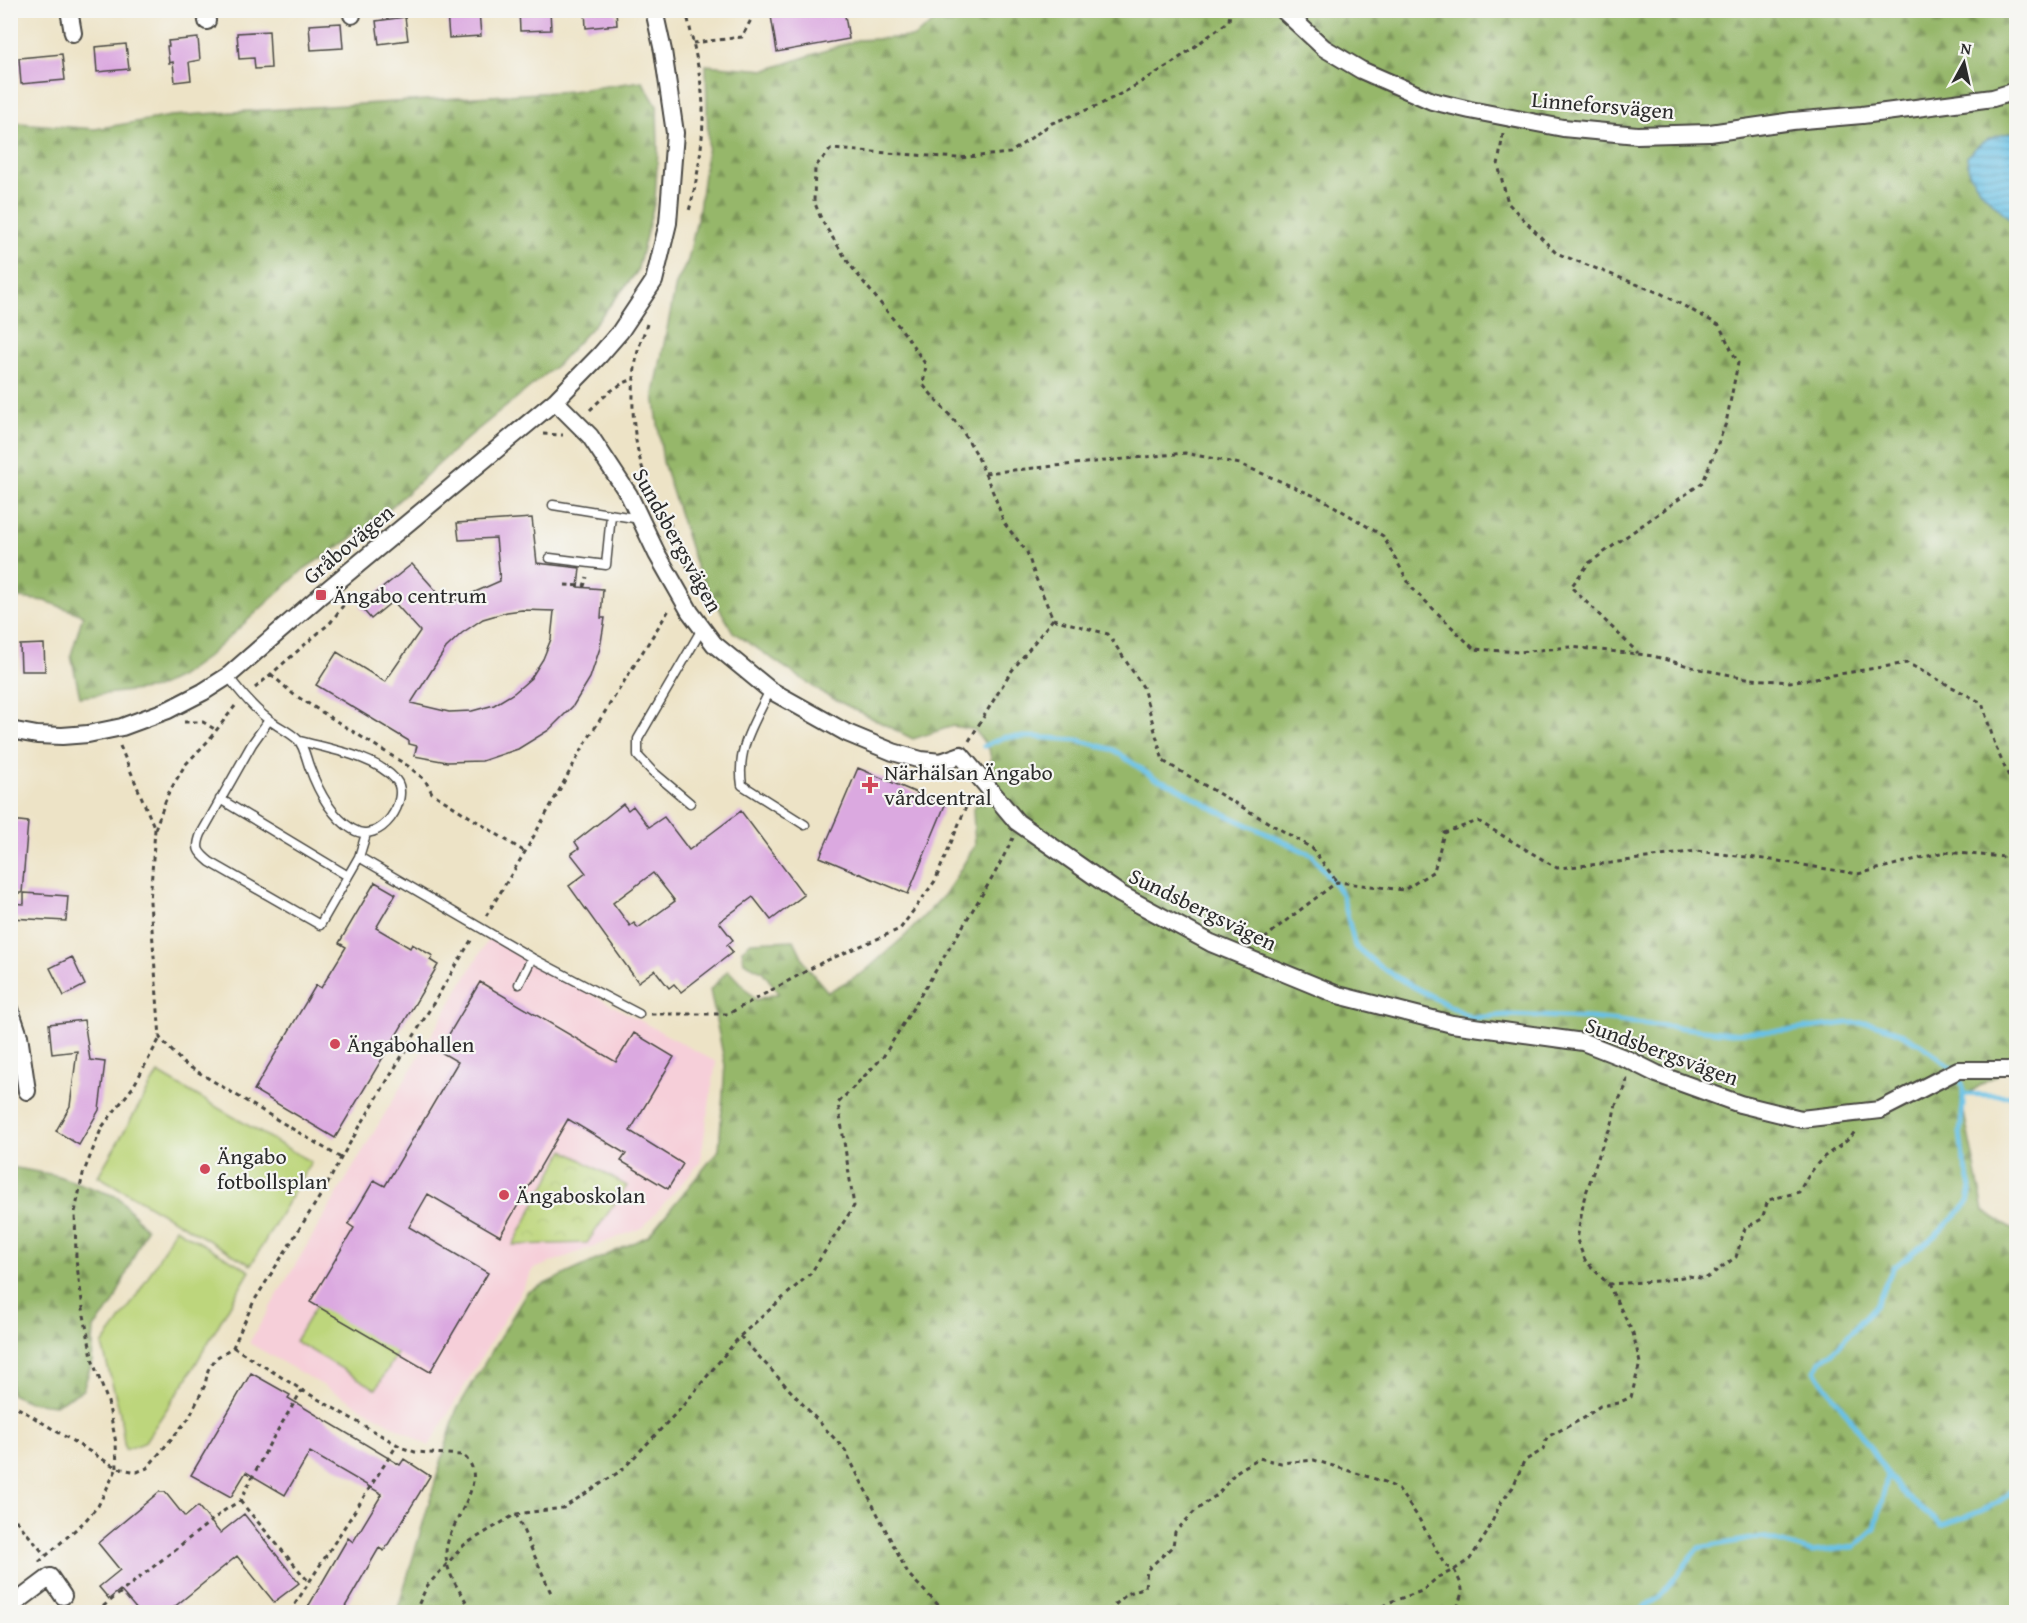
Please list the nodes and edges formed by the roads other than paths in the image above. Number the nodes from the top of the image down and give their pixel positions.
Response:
1 (69, 10) edge
2 (654, 10) edge
3 (1283, 10) edge
4 (73, 33) dead end
5 (2016, 91) edge
6 (555, 401) junction
7 (553, 505) dead end
8 (611, 515) junction
9 (640, 519) junction
10 (549, 558) dead end
11 (702, 629) junction
12 (228, 676) junction
13 (770, 690) junction
14 (269, 720) junction
15 (10, 730) edge
16 (300, 741) junction
17 (220, 799) junction
18 (690, 803) dead end
19 (805, 825) dead end
20 (366, 834) junction
21 (359, 856) junction
22 (348, 876) junction
23 (532, 958) junction
24 (519, 984) dead end
25 (10, 1009) edge
26 (639, 1014) road end
27 (2016, 1072) edge
28 (27, 1091) dead end
29 (63, 1596) dead end
30 (10, 1607) edge

1 - 4 street
2 - 6 street, Gråbovägen
3 - 5 street, Linneforsvägen
6 - 9 street, Sundsbergsvägen
6 - 12 street, Gråbovägen
7 - 8 lane
8 - 9 lane
8 - 10 lane
9 - 11 street, Sundsbergsvägen
11 - 13 street, Sundsbergsvägen
11 - 18 lane
12 - 14 lane
12 - 15 street, Gråbovägen
13 - 19 lane
13 - 27 street, Sundsbergsvägen
14 - 16 lane
14 - 17 lane
16 - 20 lane
16 - 20 lane
17 - 22 lane
17 - 22 lane
20 - 21 lane
21 - 22 lane
21 - 23 lane
23 - 24 lane
23 - 26 lane
25 - 28 street
29 - 30 street

